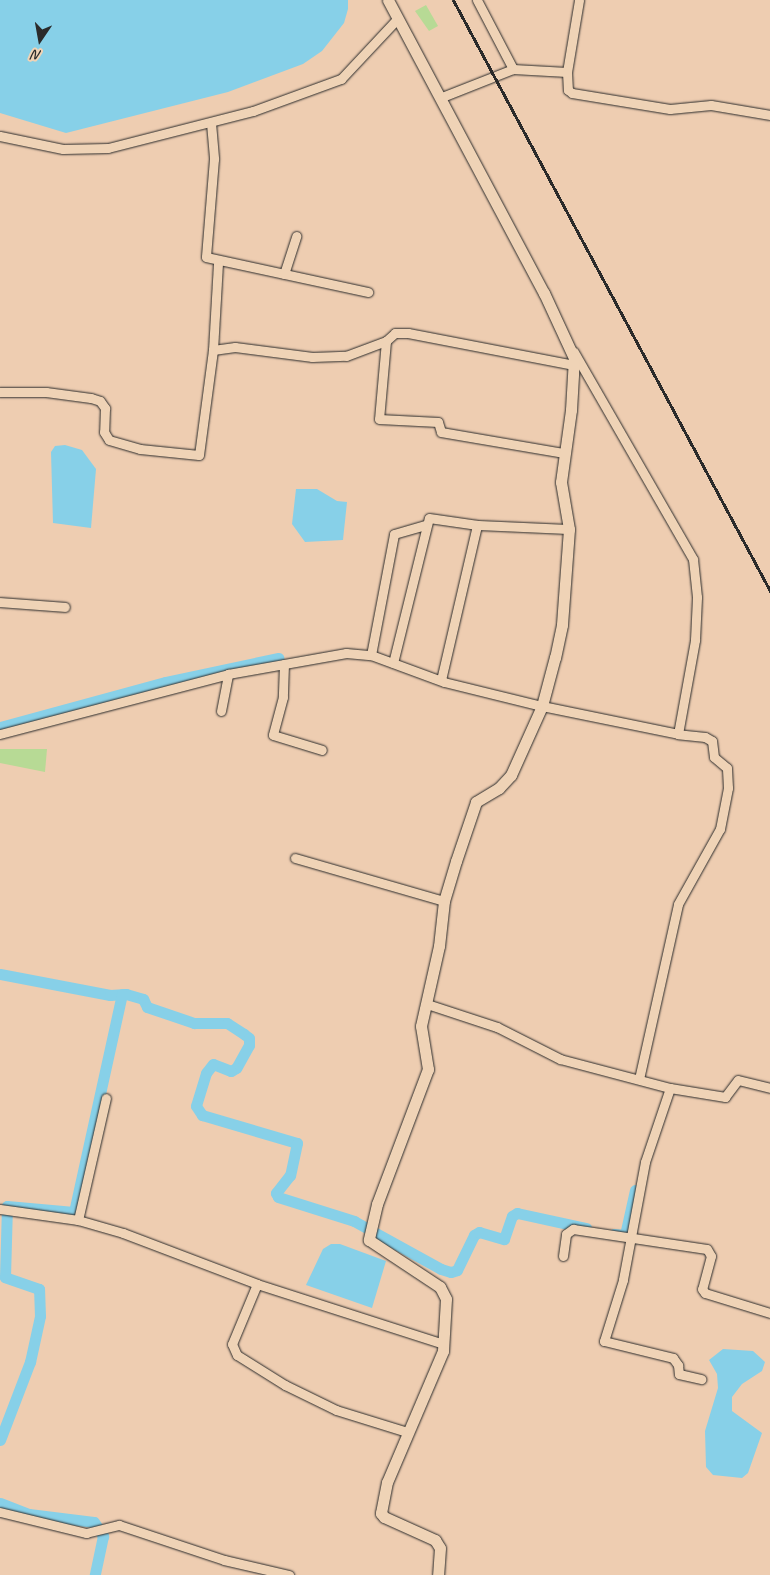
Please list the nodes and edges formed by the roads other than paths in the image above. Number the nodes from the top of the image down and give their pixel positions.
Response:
1 (388, 0) edge
2 (477, 0) edge
3 (579, 0) edge
4 (398, 18) junction
5 (513, 69) junction
6 (567, 72) junction
7 (442, 97) junction
8 (770, 114) edge
9 (211, 123) junction
10 (0, 136) edge
11 (296, 236) dead end
12 (218, 262) junction
13 (284, 274) junction
14 (368, 292) dead end
15 (386, 341) junction
16 (572, 347) junction
17 (213, 350) junction
18 (574, 365) junction
19 (1, 392) edge
20 (564, 453) junction
21 (477, 525) junction
22 (425, 526) junction
23 (569, 529) junction
24 (0, 602) edge
25 (65, 607) dead end
26 (371, 655) junction
27 (393, 663) junction
28 (284, 664) junction
29 (228, 674) junction
30 (441, 680) junction
31 (542, 706) junction
32 (221, 711) dead end
33 (0, 734) edge
34 (678, 734) junction
35 (322, 750) dead end
36 (295, 858) dead end
37 (444, 900) junction
38 (427, 1004) junction
39 (639, 1079) junction
40 (670, 1088) junction
41 (770, 1088) edge
42 (106, 1098) dead end
43 (0, 1209) edge
44 (78, 1220) junction
45 (630, 1238) junction
46 (563, 1256) dead end
47 (257, 1284) junction
48 (770, 1313) edge
49 (444, 1344) junction
50 (701, 1379) dead end
51 (407, 1432) junction
52 (0, 1512) edge
53 (289, 1575) edge
54 (438, 1575) edge

1 - 4 street
2 - 5 street
3 - 6 street
4 - 7 street
4 - 9 street
5 - 6 street
5 - 7 street
6 - 8 street
7 - 16 street
9 - 10 street
9 - 12 street
11 - 13 street
12 - 13 street
12 - 17 street
13 - 14 street
15 - 17 street
15 - 18 street
15 - 20 street
16 - 18 street
16 - 34 street
17 - 19 street
18 - 20 street
20 - 23 street
21 - 22 street
21 - 23 street
21 - 30 street
22 - 26 street
22 - 27 street
23 - 31 street
24 - 25 street
26 - 27 street
26 - 28 street
27 - 30 street
28 - 29 street
28 - 35 street
29 - 32 street
29 - 33 street
30 - 31 street
31 - 34 street
31 - 37 street
34 - 39 street
36 - 37 street
37 - 38 street
38 - 39 street
38 - 49 street
39 - 40 street
40 - 41 street
40 - 45 street
42 - 44 street
43 - 44 street
44 - 47 street
45 - 46 street
45 - 48 street
45 - 50 street
47 - 49 street
47 - 51 street
49 - 51 street
51 - 54 street
52 - 53 street

